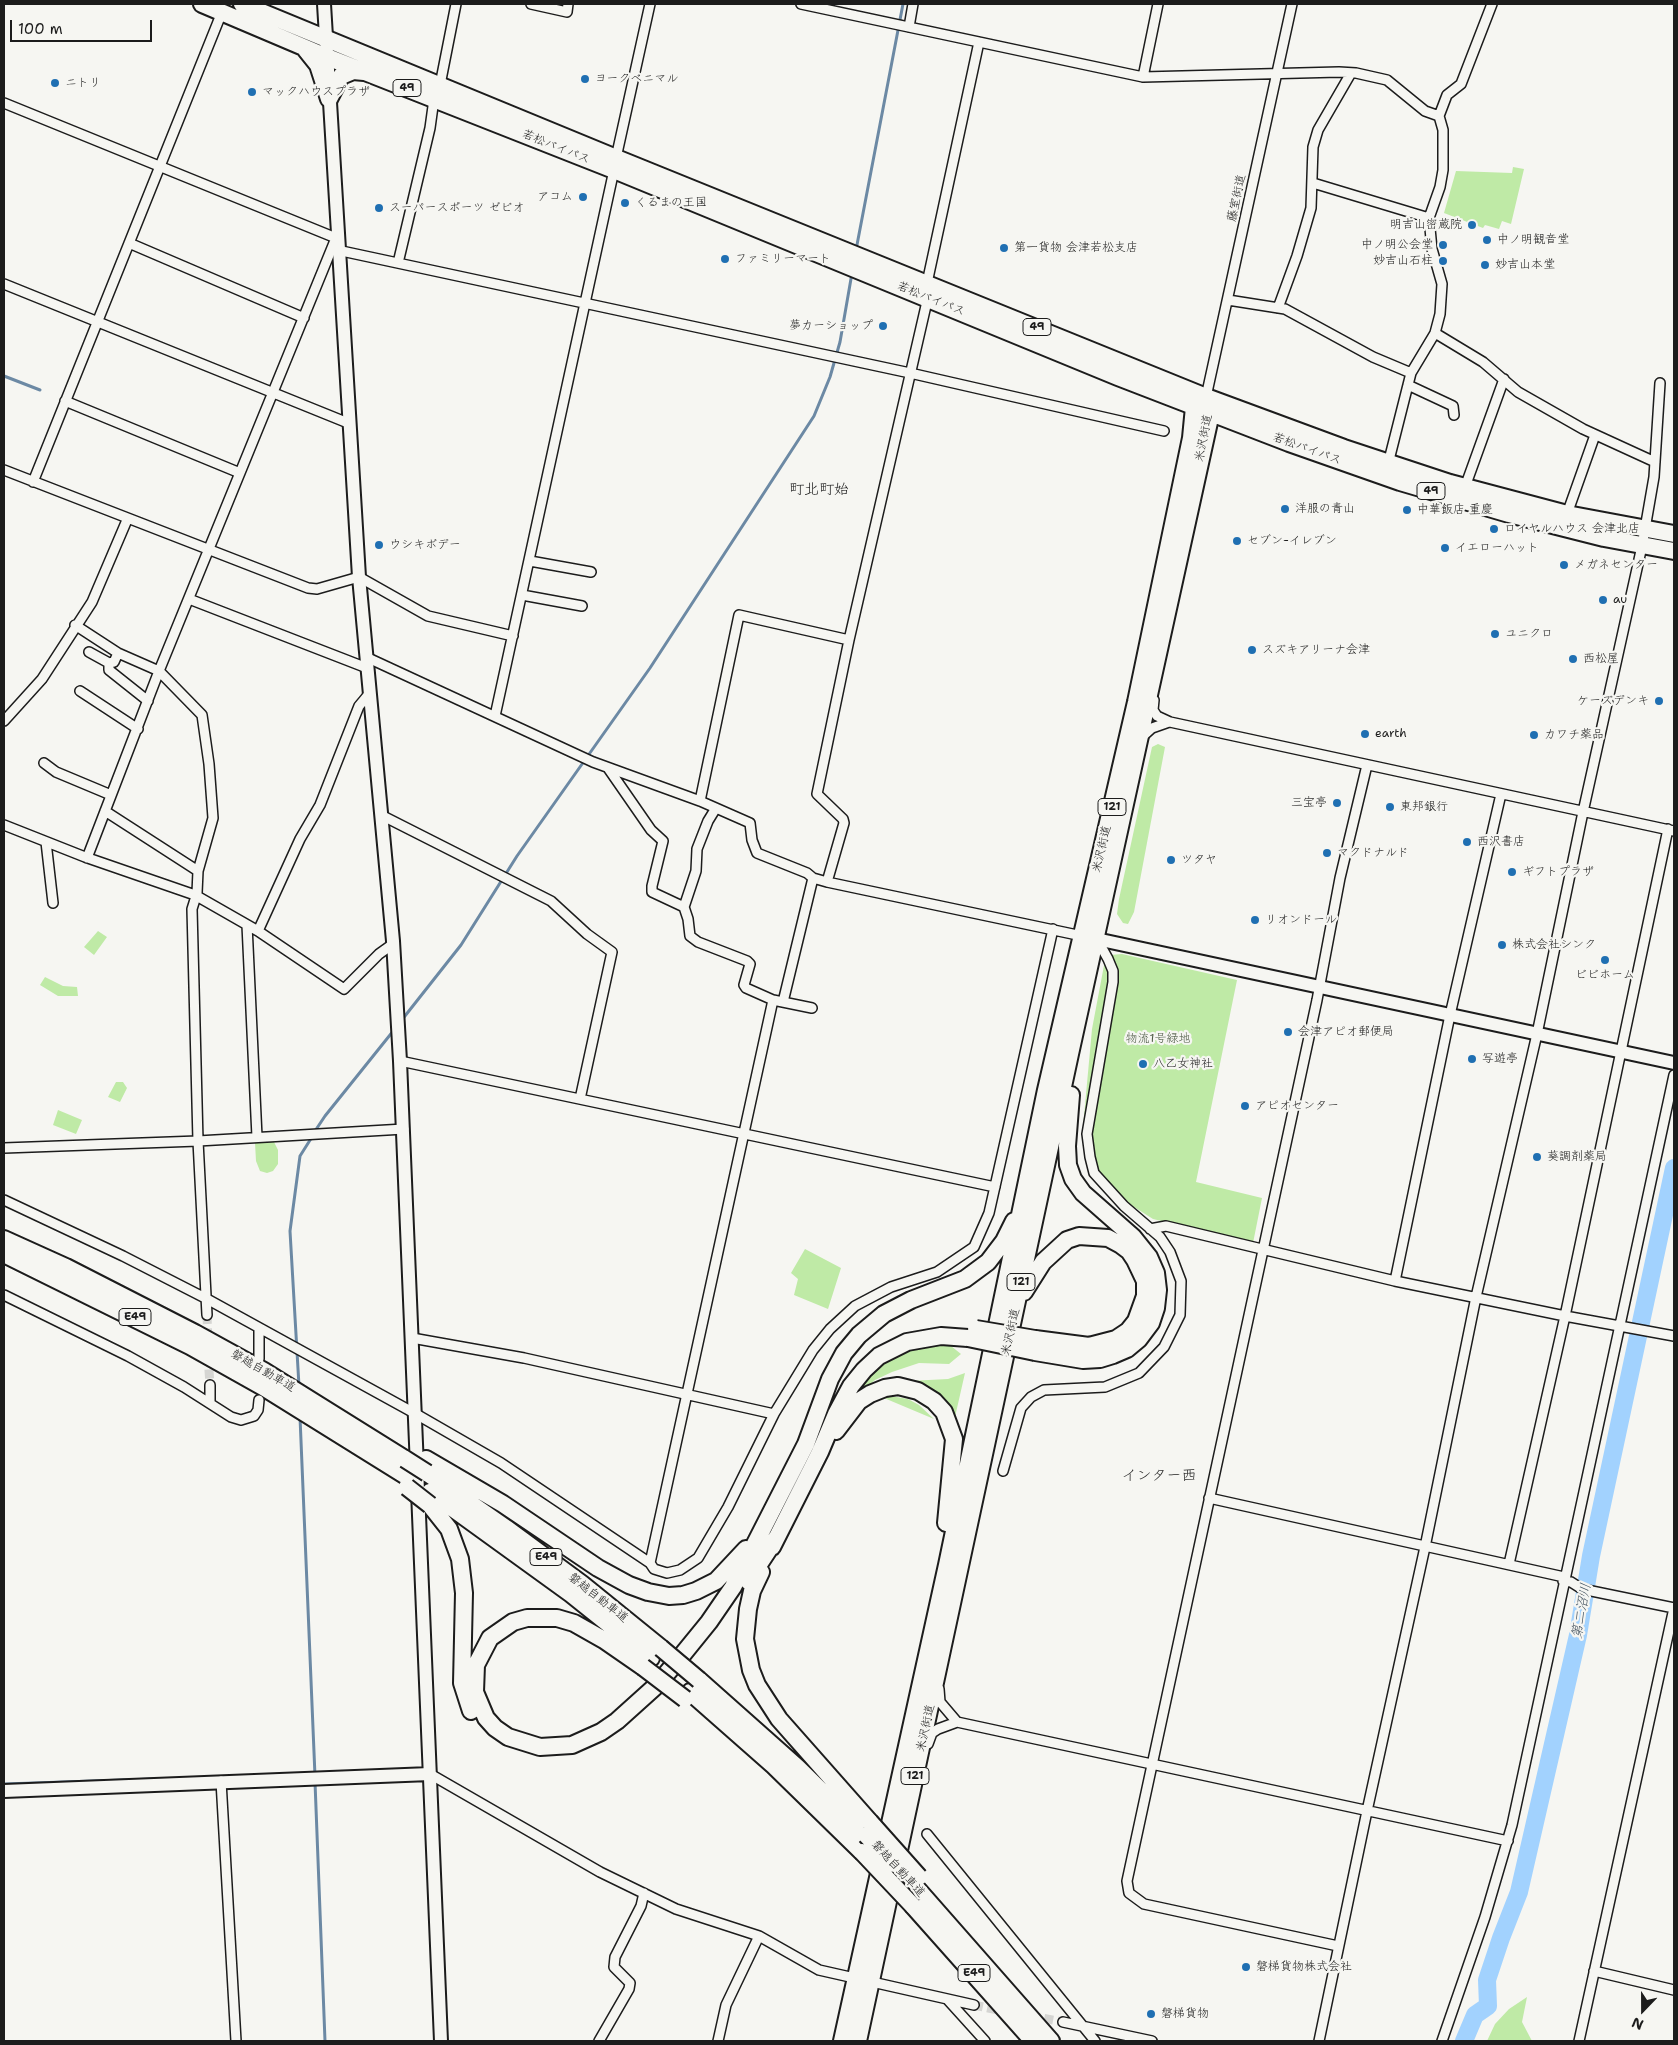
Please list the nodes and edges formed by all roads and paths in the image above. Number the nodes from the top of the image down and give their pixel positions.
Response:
1 (202, 4) edge
2 (242, 4) edge
3 (324, 4) edge
4 (456, 4) edge
5 (532, 4) edge
6 (568, 4) edge
7 (650, 4) edge
8 (801, 4) edge
9 (913, 4) edge
10 (1158, 4) edge
11 (1292, 4) edge
12 (1492, 4) edge
13 (222, 12) junction
14 (906, 26) junction
15 (325, 39) junction
16 (979, 42) junction
17 (301, 46) junction
18 (327, 57) junction
19 (364, 72) junction
20 (1276, 74) junction
21 (1352, 74) junction
22 (1143, 77) junction
23 (437, 92) junction
24 (329, 99) junction
25 (4, 103) edge
26 (1439, 116) junction
27 (615, 164) junction
28 (161, 166) junction
29 (1313, 183) junction
30 (1429, 218) junction
31 (129, 243) junction
32 (337, 244) junction
33 (398, 264) junction
34 (4, 284) edge
35 (927, 290) junction
36 (1228, 300) junction
37 (586, 305) junction
38 (1278, 308) junction
39 (304, 318) junction
40 (99, 321) junction
41 (1435, 333) junction
42 (910, 373) junction
43 (1411, 373) junction
44 (1504, 380) junction
45 (1660, 383) dead end
46 (1408, 385) junction
47 (272, 392) junction
48 (66, 401) junction
49 (1200, 402) junction
50 (1211, 413) junction
51 (1454, 415) dead end
52 (348, 423) junction
53 (1164, 431) dead end
54 (1595, 435) junction
55 (1655, 462) junction
56 (4, 470) edge
57 (1386, 470) junction
58 (240, 473) junction
59 (33, 482) junction
60 (1465, 487) junction
61 (1567, 514) junction
62 (127, 520) junction
63 (1645, 530) junction
64 (1674, 534) edge
65 (1642, 546) junction
66 (1674, 551) edge
67 (209, 552) junction
68 (530, 561) junction
69 (591, 572) dead end
70 (359, 577) junction
71 (522, 595) junction
72 (189, 599) junction
73 (582, 606) dead end
74 (75, 625) junction
75 (513, 636) junction
76 (849, 640) junction
77 (89, 652) dead end
78 (1159, 652) junction
79 (118, 653) junction
80 (367, 662) junction
81 (109, 663) junction
82 (160, 671) junction
83 (80, 691) dead end
84 (369, 694) junction
85 (148, 701) junction
86 (495, 716) junction
87 (4, 721) edge
88 (1170, 722) junction
89 (138, 729) junction
90 (1138, 746) junction
91 (44, 763) dead end
92 (1367, 765) junction
93 (608, 768) junction
94 (1501, 794) junction
95 (111, 795) junction
96 (700, 801) junction
97 (716, 808) junction
98 (105, 811) junction
99 (1583, 812) junction
100 (381, 815) junction
101 (4, 825) edge
102 (1671, 830) edge
103 (46, 842) junction
104 (87, 858) junction
105 (198, 871) junction
106 (813, 878) junction
107 (827, 882) junction
108 (195, 895) junction
109 (53, 902) dead end
110 (684, 907) junction
111 (247, 925) junction
112 (1053, 930) junction
113 (258, 931) junction
114 (1090, 937) junction
115 (393, 944) junction
116 (1320, 987) junction
117 (1084, 996) junction
118 (772, 1000) junction
119 (783, 1002) junction
120 (812, 1008) dead end
121 (1450, 1015) junction
122 (1537, 1034) junction
123 (1620, 1052) junction
124 (400, 1061) junction
125 (1674, 1063) edge
126 (1674, 1075) edge
127 (580, 1100) junction
128 (404, 1129) junction
129 (744, 1134) junction
130 (257, 1137) junction
131 (198, 1141) junction
132 (4, 1148) edge
133 (995, 1188) junction
134 (4, 1200) edge
135 (1023, 1206) junction
136 (1150, 1229) junction
137 (4, 1239) edge
138 (1264, 1250) junction
139 (4, 1254) edge
140 (1395, 1281) junction
141 (4, 1295) edge
142 (1476, 1297) junction
143 (207, 1299) junction
144 (207, 1315) tunnel mouth
145 (1014, 1315) junction
146 (1565, 1316) junction
147 (1620, 1327) junction
148 (259, 1329) junction
149 (968, 1333) junction
150 (1674, 1336) edge
151 (412, 1338) junction
152 (1035, 1345) junction
153 (261, 1365) junction
154 (210, 1385) tunnel mouth
155 (261, 1394) junction
156 (687, 1396) junction
157 (210, 1403) junction
158 (416, 1414) junction
159 (774, 1414) junction
160 (347, 1430) junction
161 (806, 1444) junction
162 (820, 1452) junction
163 (426, 1466) junction
164 (1003, 1471) dead end
165 (430, 1498) junction
166 (1209, 1498) junction
167 (766, 1524) junction
168 (777, 1537) junction
169 (1425, 1547) junction
170 (650, 1563) junction
171 (1509, 1564) junction
172 (1564, 1579) junction
173 (1674, 1608) edge
174 (928, 1649) junction
175 (651, 1658) junction
176 (940, 1662) junction
177 (691, 1690) junction
178 (957, 1722) junction
179 (1152, 1766) junction
180 (430, 1774) junction
181 (221, 1781) junction
182 (4, 1791) edge
183 (1367, 1811) junction
184 (906, 1816) junction
185 (868, 1828) junction
186 (927, 1834) dead end
187 (1508, 1841) junction
188 (644, 1893) junction
189 (759, 1936) junction
190 (1338, 1946) junction
191 (1594, 1971) junction
192 (855, 1979) junction
193 (871, 1983) junction
194 (1674, 1990) edge
195 (947, 1999) junction
196 (974, 2005) tunnel mouth
197 (1063, 2022) tunnel mouth
198 (1084, 2026) junction
199 (236, 2041) edge
200 (441, 2041) edge
201 (599, 2041) edge
202 (718, 2041) edge
203 (842, 2041) edge
204 (858, 2041) edge
205 (985, 2041) edge
206 (1033, 2041) edge
207 (1052, 2041) edge
208 (1095, 2041) edge
209 (1152, 2041) edge
210 (1319, 2041) edge
211 (1442, 2041) edge
212 (1579, 2041) edge

1 - 13 highway, 若松バイパス / 49
2 - 15 highway, 若松バイパス / 49
3 - 15 street
4 - 23 street
5 - 6 street
7 - 27 street
8 - 14 street
9 - 14 street
10 - 22 street
11 - 20 street, 藤室街道
12 - 26 street
13 - 17 highway, 若松バイパス / 49
13 - 28 street
14 - 16 street
15 - 18 street
15 - 23 highway, 若松バイパス / 49
16 - 22 street
16 - 35 street
17 - 18 highway, 若松バイパス / 49
17 - 24 highway
18 - 19 highway, 若松バイパス / 49
18 - 24 street
19 - 23 highway, 若松バイパス / 49
19 - 24 highway
20 - 21 street
20 - 22 street
20 - 36 street, 藤室街道
21 - 26 street
21 - 29 street
23 - 27 highway, 若松バイパス / 49
23 - 33 street
24 - 32 street
25 - 28 street
26 - 30 street
27 - 35 highway, 若松バイパス / 49
27 - 37 street
28 - 31 street
28 - 32 street
29 - 30 street
29 - 38 street
30 - 41 street
31 - 39 street
31 - 40 street
32 - 33 street
32 - 39 street
32 - 52 street
33 - 37 street
34 - 40 street
35 - 42 street
35 - 49 highway, 若松バイパス / 49
36 - 38 street
36 - 49 street, 藤室街道
37 - 42 street
37 - 68 street
38 - 43 street
39 - 47 street
40 - 47 street
40 - 48 street
41 - 43 street
41 - 44 street
42 - 53 street
42 - 76 street
43 - 46 street
44 - 54 street
44 - 60 street
45 - 55 street
46 - 51 street
46 - 57 street
47 - 52 street
47 - 58 street
48 - 58 street
48 - 59 street
49 - 50 highway, 米沢街道 / 121
49 - 57 highway, 若松バイパス / 49
49 - 114 highway, 米沢街道 / 121
50 - 57 highway, 若松バイパス / 49
50 - 78 highway, 米沢街道 / 121
52 - 70 street
54 - 55 street
54 - 61 street
55 - 63 street
56 - 59 street
57 - 60 highway, 若松バイパス / 49
57 - 65 highway, 若松バイパス / 49
58 - 67 street
59 - 62 street
60 - 61 highway, 若松バイパス / 49
61 - 63 highway, 若松バイパス / 49
62 - 67 street
62 - 74 street
63 - 64 highway, 若松バイパス / 49
63 - 65 street
65 - 66 highway, 若松バイパス / 49
65 - 99 street
67 - 70 street
67 - 72 street
68 - 69 street
68 - 71 street
70 - 75 street
70 - 80 street
71 - 73 street
71 - 75 street
72 - 80 street
72 - 82 street
74 - 79 street
74 - 87 street
75 - 86 street
76 - 96 street
76 - 107 street
77 - 81 street
78 - 88 street
78 - 90 highway, 米沢街道 / 121
79 - 81 street
79 - 82 street
80 - 84 street
80 - 86 street
81 - 85 street
82 - 85 street
82 - 105 street
83 - 89 street
84 - 100 street
84 - 113 street
85 - 89 street
86 - 93 street
88 - 90 street
88 - 92 street
89 - 95 street
90 - 114 highway, 米沢街道 / 121
91 - 95 street
92 - 94 street
92 - 116 street
93 - 96 street
93 - 110 street
94 - 99 street
94 - 121 street
95 - 98 street
96 - 97 street
97 - 106 street
97 - 110 street
98 - 104 street
98 - 105 street
99 - 102 street
99 - 122 street
100 - 115 street
100 - 127 street
101 - 103 street
102 - 123 street
103 - 104 street
103 - 109 street
104 - 108 street
105 - 108 street
106 - 107 street
106 - 119 street
107 - 112 street
108 - 111 street
108 - 131 street
110 - 118 street
111 - 113 street
111 - 130 street
112 - 114 street
112 - 133 street
113 - 115 street
114 - 116 street
114 - 117 highway, 米沢街道 / 121
114 - 135 highway, 米沢街道 / 121
114 - 136 street
115 - 124 street
116 - 121 street
116 - 138 street
117 - 145 highway, 米沢街道 / 121
117 - 152 highway
118 - 119 street
118 - 129 street
119 - 120 street
121 - 122 street
121 - 140 street
122 - 123 street
122 - 142 street
123 - 125 street
123 - 146 street
124 - 127 street
124 - 128 street
126 - 147 street
127 - 129 street
128 - 130 street
128 - 151 street
129 - 133 street
129 - 156 street
130 - 131 street
131 - 132 street
131 - 143 street
133 - 159 street
134 - 143 street
135 - 161 highway
135 - 174 highway, 米沢街道 / 121
136 - 138 street
136 - 164 street
137 - 153 highway, 磐越自動車道 / E49
138 - 140 street
138 - 166 street
139 - 155 highway, 磐越自動車道 / E49
140 - 142 street
141 - 157 street
142 - 146 street
142 - 169 street
143 - 144 street
143 - 148 street
145 - 152 highway
145 - 176 highway, 米沢街道 / 121
146 - 147 street
146 - 171 street
147 - 150 street
147 - 172 street
148 - 153 street
148 - 158 street
149 - 152 highway, bridge
149 - 161 highway
149 - 162 highway
151 - 156 street
151 - 158 street
153 - 160 highway, 磐越自動車道 / E49
154 - 157 street
155 - 157 street
155 - 160 highway, 磐越自動車道 / E49
156 - 159 street
156 - 170 street
158 - 170 street
158 - 180 street
159 - 170 street
160 - 163 highway
160 - 165 highway, bridge
161 - 167 highway
162 - 168 highway
162 - 174 highway
163 - 167 highway
163 - 175 highway, 磐越自動車道 / E49
165 - 168 highway
165 - 175 highway, 磐越自動車道 / E49
166 - 169 street
166 - 179 street
167 - 175 highway
168 - 185 highway
169 - 171 street
169 - 183 street
171 - 172 street
172 - 173 street
172 - 187 street
173 - 191 street
174 - 192 highway, 米沢街道 / 121
175 - 177 highway, 磐越自動車道 / E49, bridge
175 - 177 highway, bridge
176 - 178 street
176 - 184 highway, 米沢街道 / 121
177 - 185 highway, 磐越自動車道 / E49
177 - 206 highway, 磐越自動車道 / E49, bridge
178 - 179 street
178 - 184 street
179 - 183 street
179 - 190 street
180 - 181 street
180 - 188 street
180 - 200 street
181 - 182 street
181 - 199 street
183 - 187 street
183 - 190 street
184 - 193 highway, 米沢街道 / 121
185 - 207 highway, 磐越自動車道 / E49, bridge
186 - 198 street
187 - 211 street
188 - 189 street
188 - 201 street
189 - 192 street
189 - 202 street
190 - 210 street
191 - 194 street
191 - 212 street
192 - 193 street
192 - 203 highway, 米沢街道 / 121
193 - 195 street
193 - 204 highway, 米沢街道 / 121
195 - 196 street
195 - 205 street
197 - 198 street
198 - 208 street
198 - 209 street

